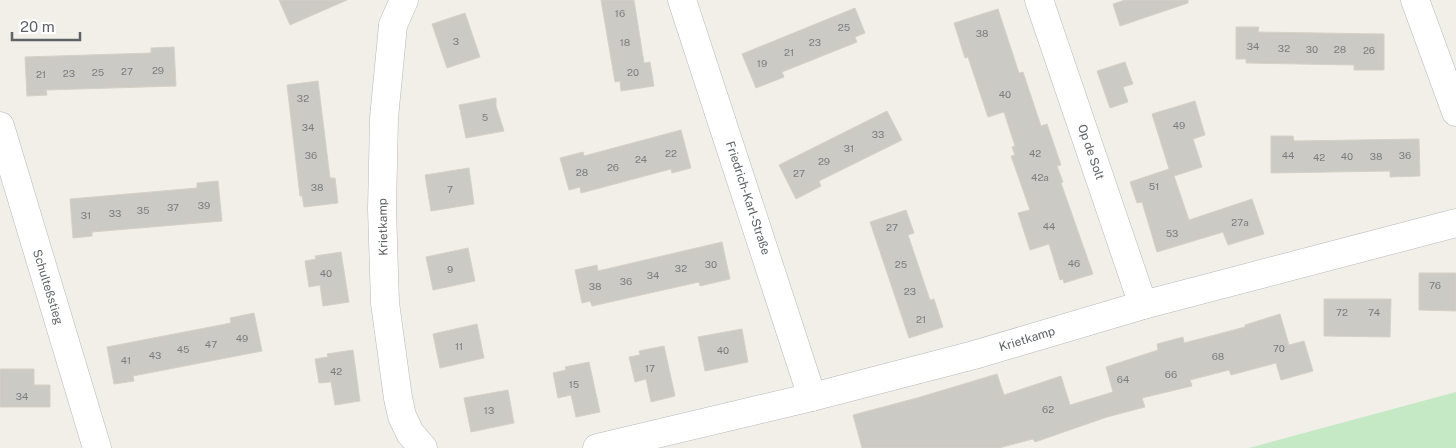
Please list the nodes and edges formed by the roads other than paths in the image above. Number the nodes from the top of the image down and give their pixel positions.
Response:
1 (404, 0) edge
2 (682, 0) edge
3 (1039, 0) edge
4 (1415, 0) edge
5 (1456, 112) edge
6 (0, 126) edge
7 (1456, 223) edge
8 (1143, 304) junction
9 (812, 397) junction
10 (92, 448) edge
11 (423, 448) edge
12 (597, 448) edge

1 - 11 street, Krietkamp
2 - 9 street, Friedrich-Karl-Straße
3 - 8 street, Op de Solt
4 - 5 street
6 - 10 street, Schulteßstieg
7 - 8 street, Krietkamp
8 - 9 street, Krietkamp
9 - 12 street, Krietkamp

